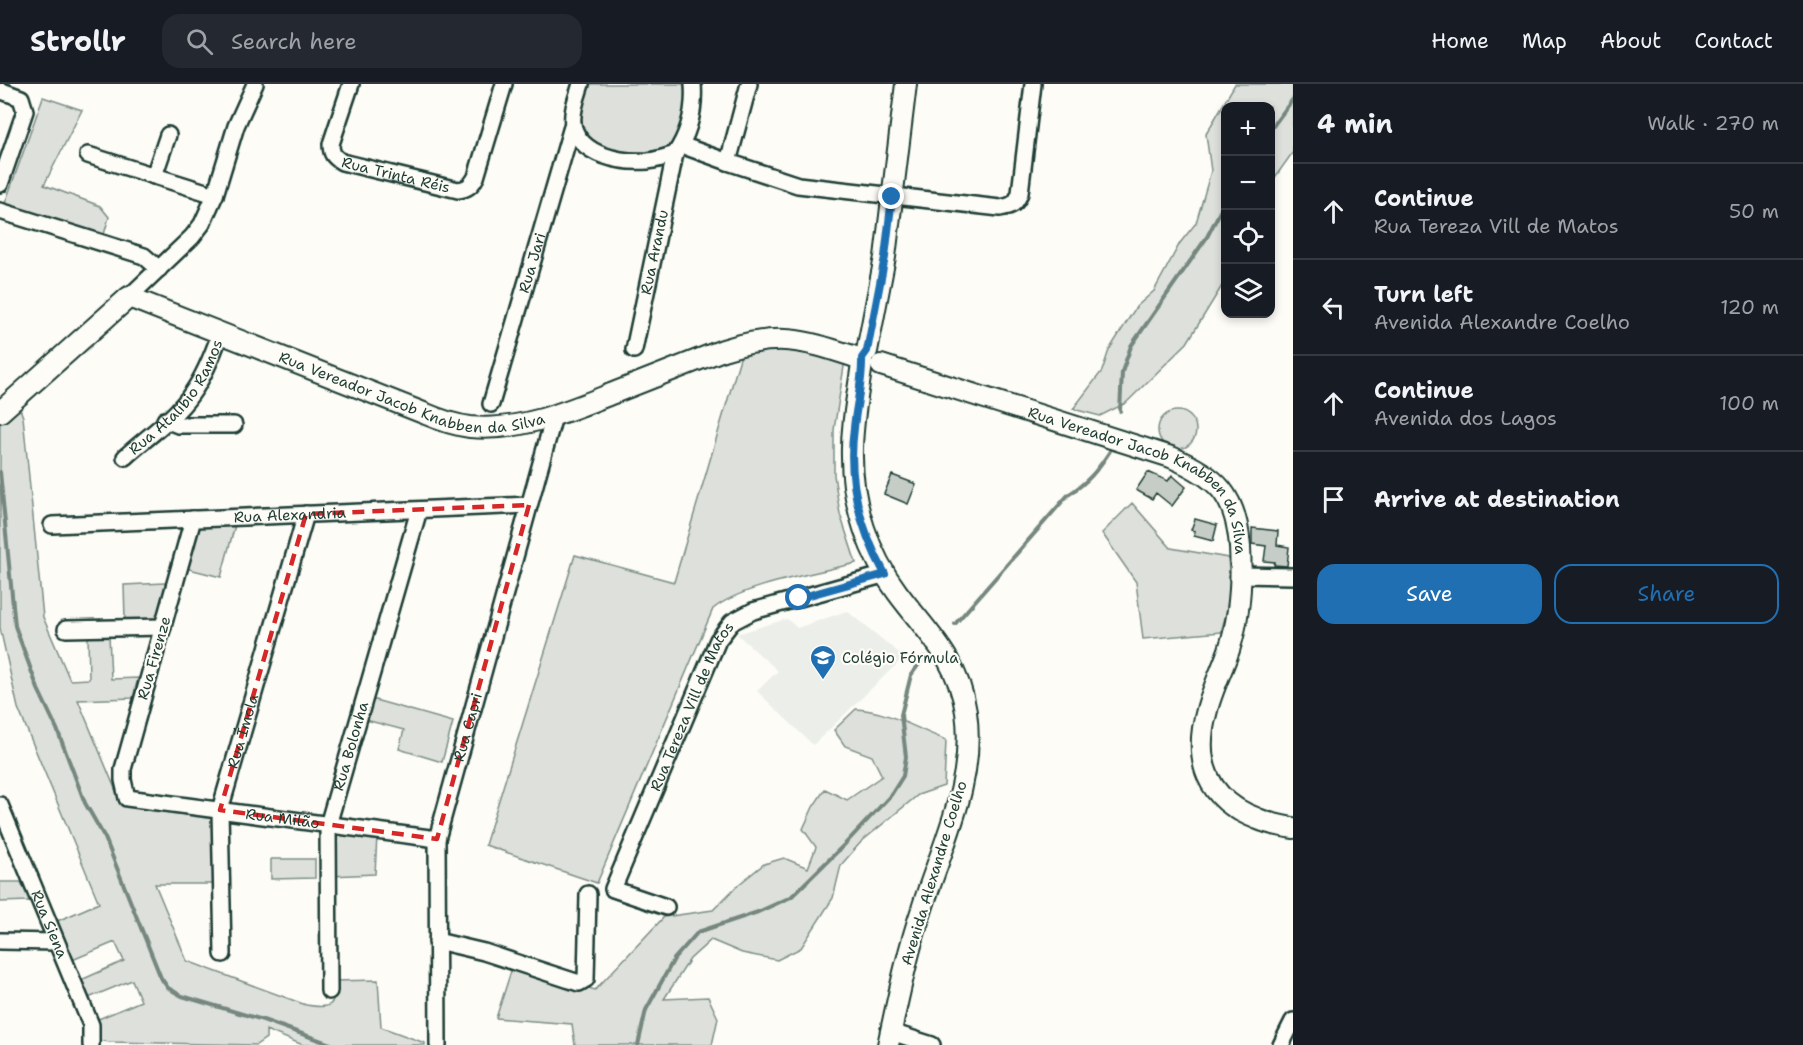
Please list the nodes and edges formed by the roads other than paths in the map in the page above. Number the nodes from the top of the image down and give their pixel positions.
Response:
1 (255, 84) edge
2 (351, 84) edge
3 (504, 84) edge
4 (581, 84) edge
5 (693, 84) edge
6 (749, 84) edge
7 (906, 84) edge
8 (1033, 84) edge
9 (2, 91) dead end
10 (573, 123) junction
11 (168, 135) dead end
12 (678, 150) junction
13 (88, 155) dead end
14 (728, 162) junction
15 (154, 176) junction
16 (0, 184) edge
17 (215, 195) junction
18 (892, 197) junction
19 (0, 212) edge
20 (159, 269) junction
21 (129, 297) junction
22 (220, 333) junction
23 (634, 350) dead end
24 (872, 360) junction
25 (491, 404) dead end
26 (0, 412) edge
27 (554, 416) junction
28 (165, 420) junction
29 (234, 425) dead end
30 (124, 457) dead end
31 (530, 505) junction
32 (419, 510) junction
33 (306, 514) junction
34 (194, 519) junction
35 (52, 525) dead end
36 (885, 574) junction
37 (1241, 575) junction
38 (1293, 576) edge
39 (163, 627) junction
40 (66, 629) dead end
41 (127, 798) joint
42 (0, 805) edge
43 (220, 810) junction
44 (328, 825) junction
45 (1293, 828) edge
46 (6, 833) edge
47 (437, 839) junction
48 (588, 894) dead end
49 (666, 907) dead end
50 (0, 941) edge
51 (437, 941) junction
52 (56, 942) junction
53 (223, 954) dead end
54 (329, 991) dead end
55 (1293, 1021) edge
56 (893, 1041) edge
57 (91, 1045) edge
58 (438, 1045) edge
59 (932, 1045) edge
60 (1281, 1045) edge

1 - 17 street
2 - 3 street, Rua Trinta Réis
4 - 10 street, Rua Jari
5 - 12 street, Rua Arandu
6 - 14 street
7 - 18 main road, Avenida Alexandre Coelho
8 - 18 street
9 - 16 street
10 - 12 street
10 - 25 street, Rua Jari
11 - 15 street
12 - 14 street
12 - 23 street, Rua Arandu
13 - 15 street
14 - 18 street
15 - 17 street
17 - 20 street
18 - 24 main road, Avenida Alexandre Coelho
19 - 20 street
20 - 21 street
21 - 22 main road, Rua Vereador Jacob Knabben da Silva
21 - 26 main road
22 - 27 main road, Rua Vereador Jacob Knabben da Silva
22 - 28 street, Rua Atalíbio Ramos
24 - 27 main road, Rua Vereador Jacob Knabben da Silva
24 - 36 main road, Avenida Alexandre Coelho
24 - 37 main road, Rua Vereador Jacob Knabben da Silva
27 - 31 street, Rua Capri
28 - 29 street
28 - 30 street, Rua Atalíbio Ramos
31 - 32 street, Rua Alexandria
31 - 47 street, Rua Capri
32 - 33 street, Rua Alexandria
32 - 44 street, Rua Bolonha
33 - 34 street, Rua Alexandria
33 - 43 street, Rua Ímola
34 - 35 street, Rua Alexandria
34 - 39 street, Rua Firenze
36 - 49 street, Rua Tereza Vill de Matos
36 - 56 main road, Avenida Alexandre Coelho
37 - 38 street
37 - 45 main road, Rua Vereador Jacob Knabben da Silva
39 - 40 street
39 - 41 street, Rua Firenze
41 - 43 street, Rua Milão
42 - 46 street, Rua Siena
43 - 44 street, Rua Milão
43 - 53 street, Rua Ímola
44 - 47 street, Rua Milão
44 - 54 street, Rua Bolonha
46 - 52 street, Rua Siena
47 - 51 street, Rua Capri
48 - 51 street
50 - 52 street
51 - 58 street, Rua Capri
52 - 57 street, Rua Siena
55 - 60 street
56 - 59 street

